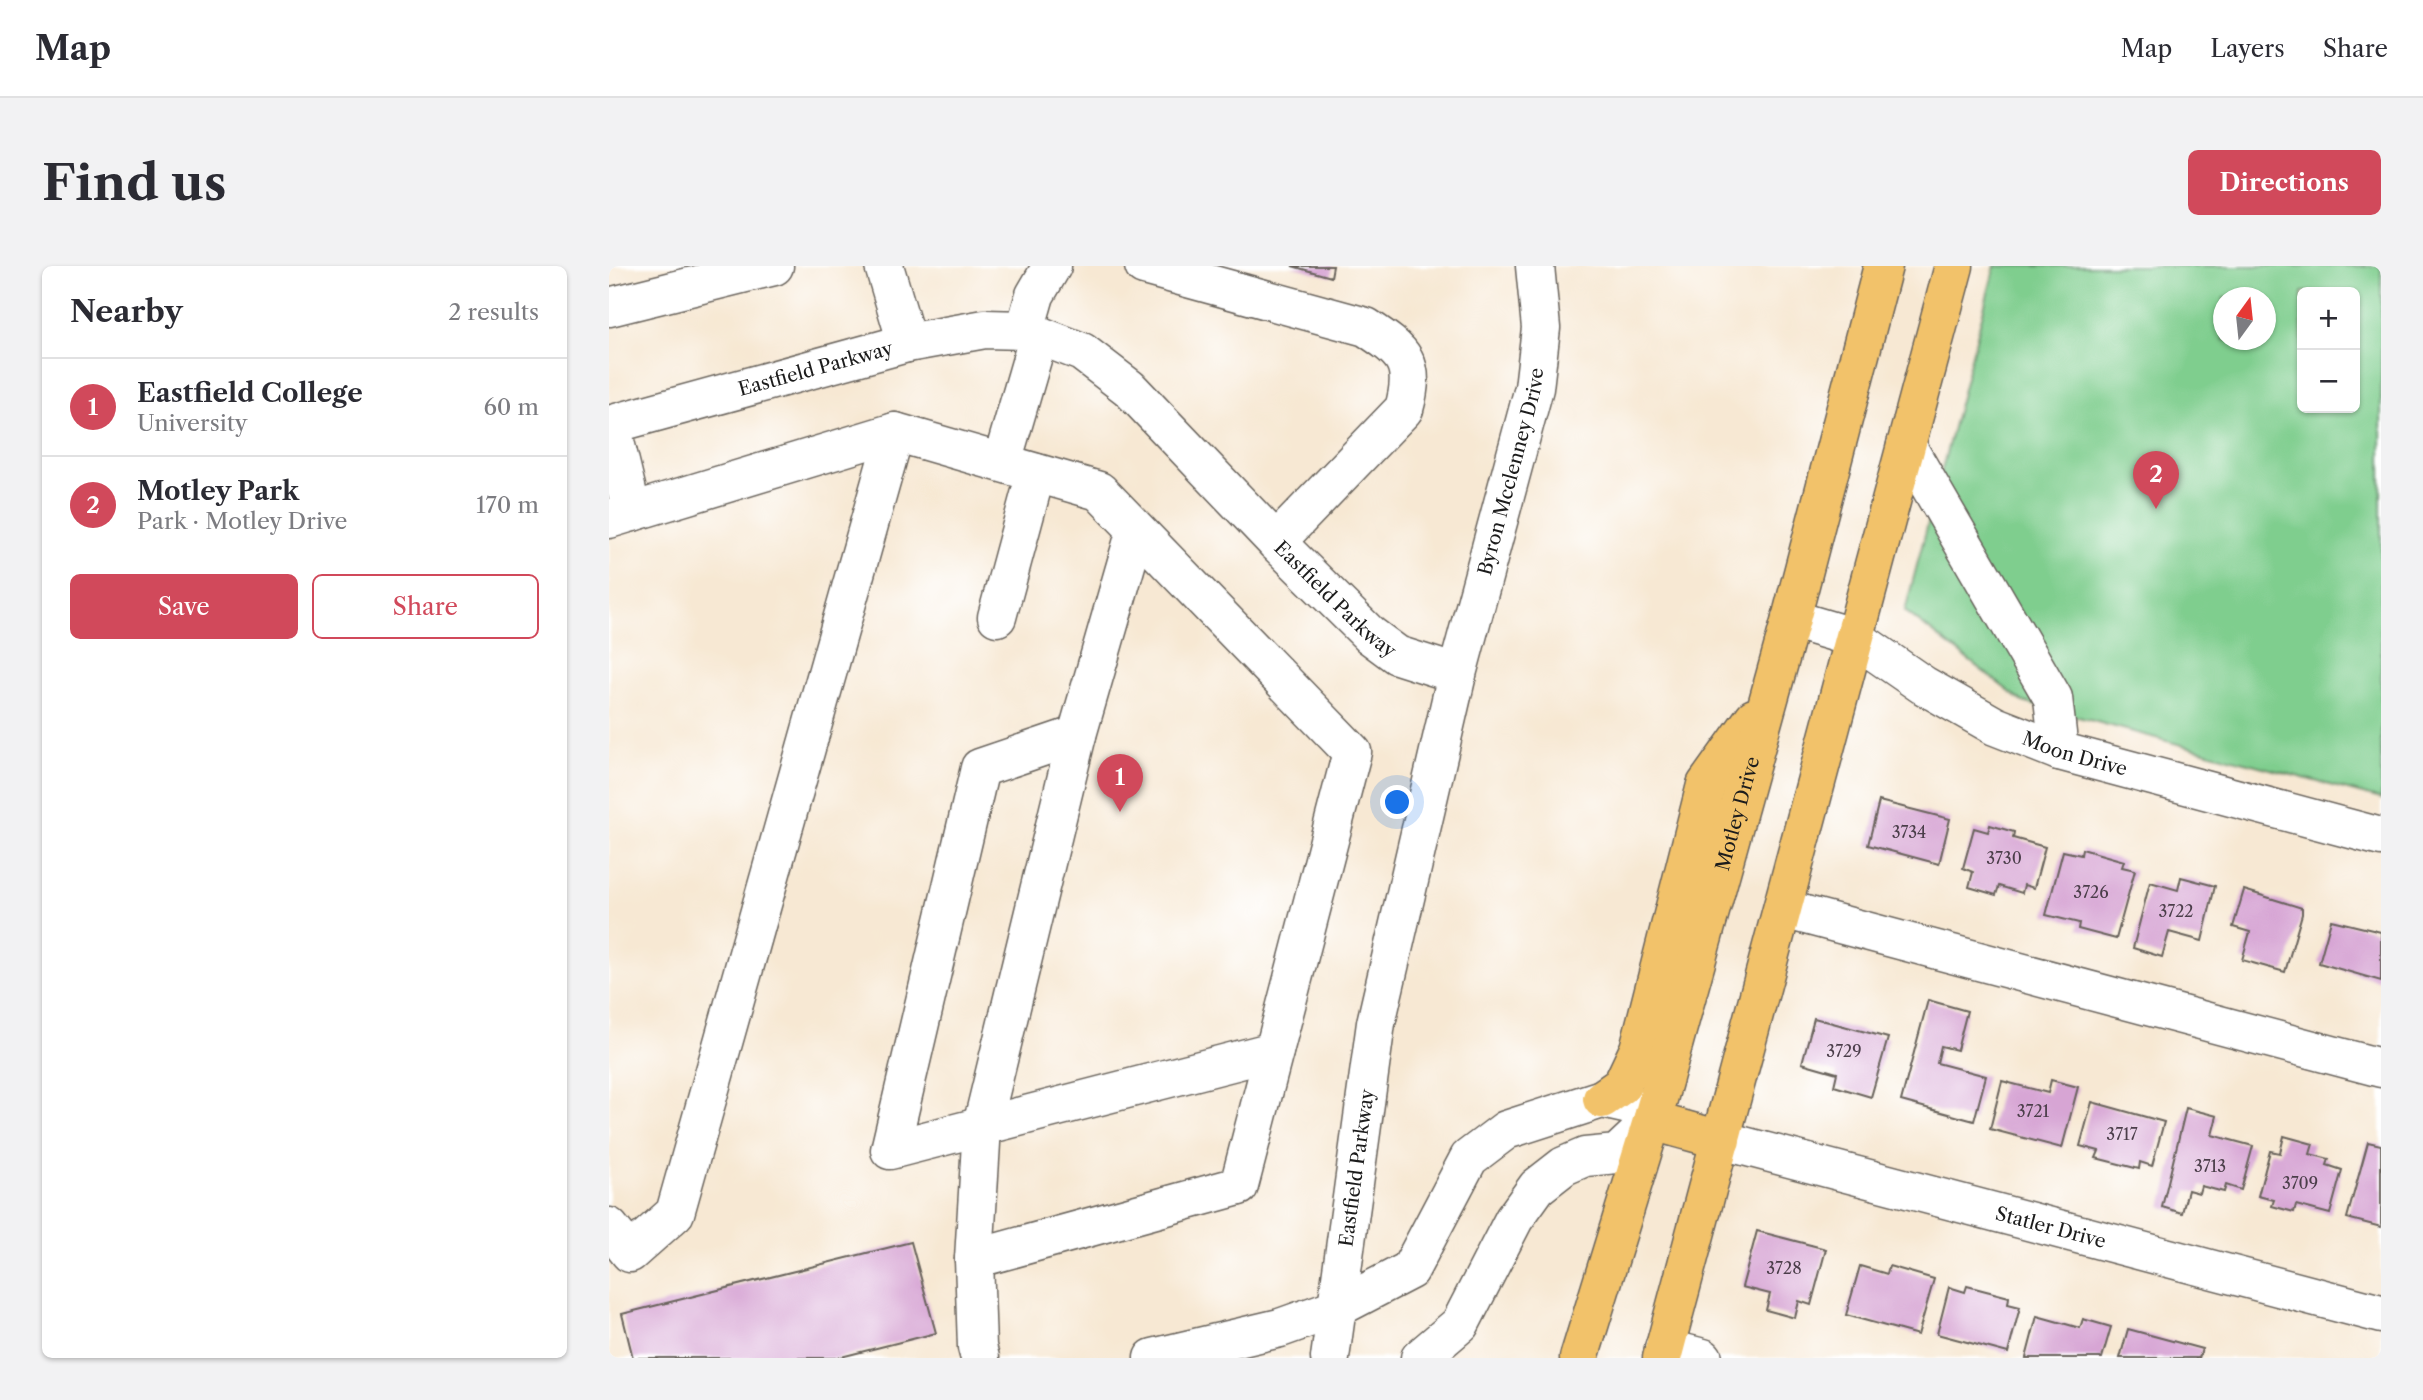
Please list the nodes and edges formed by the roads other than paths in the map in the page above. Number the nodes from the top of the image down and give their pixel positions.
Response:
1 (774, 266) edge
2 (884, 266) edge
3 (1052, 266) edge
4 (1144, 266) edge
5 (1535, 266) edge
6 (1883, 266) edge
7 (1954, 266) edge
8 (609, 307) edge
9 (1032, 332) junction
10 (907, 343) junction
11 (610, 425) edge
12 (895, 432) junction
13 (1906, 445) junction
14 (1019, 468) junction
15 (621, 515) edge
16 (1136, 530) junction
17 (1276, 542) junction
18 (996, 617) dead end
19 (1791, 618) junction
20 (1855, 638) junction
21 (1457, 674) junction
22 (1768, 699) junction
23 (1077, 735) junction
24 (2059, 751) junction
25 (2381, 837) edge
26 (1783, 909) junction
27 (1274, 1051) junction
28 (2381, 1068) edge
29 (1602, 1099) junction
30 (1652, 1121) junction
31 (982, 1126) junction
32 (1721, 1140) junction
33 (616, 1249) edge
34 (974, 1259) junction
35 (1339, 1307) junction
36 (2381, 1314) edge
37 (1663, 1353) edge
38 (980, 1358) edge
39 (1153, 1358) edge
40 (1331, 1358) edge
41 (1420, 1358) edge
42 (1579, 1358) edge
43 (1703, 1358) edge

1 - 8 street
2 - 10 street
3 - 9 street
4 - 17 street
5 - 21 street, Byron Mcclenney Drive
6 - 19 main road, Motley Drive
7 - 13 main road
9 - 10 street, Eastfield Parkway
9 - 14 street
9 - 17 street, Eastfield Parkway
10 - 11 street, Eastfield Parkway
11 - 15 street
12 - 14 street
12 - 15 street
12 - 33 street
13 - 20 main road
13 - 24 street
14 - 16 street
14 - 18 street
16 - 23 street
16 - 27 street
17 - 21 street, Eastfield Parkway
19 - 20 street, Moon Drive
19 - 22 main road, Motley Drive
20 - 24 street, Moon Drive
20 - 26 main road
21 - 35 street, Eastfield Parkway
22 - 29 main road
22 - 30 main road, Motley Drive
23 - 31 street
23 - 31 street
24 - 25 street, Moon Drive
26 - 28 street
26 - 32 main road
27 - 31 street
27 - 34 street
29 - 30 street
29 - 35 street
30 - 32 main road
30 - 41 street
30 - 42 main road, Motley Drive
31 - 34 street
32 - 36 street, Statler Drive
32 - 37 main road
34 - 38 street
35 - 39 street
35 - 40 street, Eastfield Parkway
37 - 43 street

